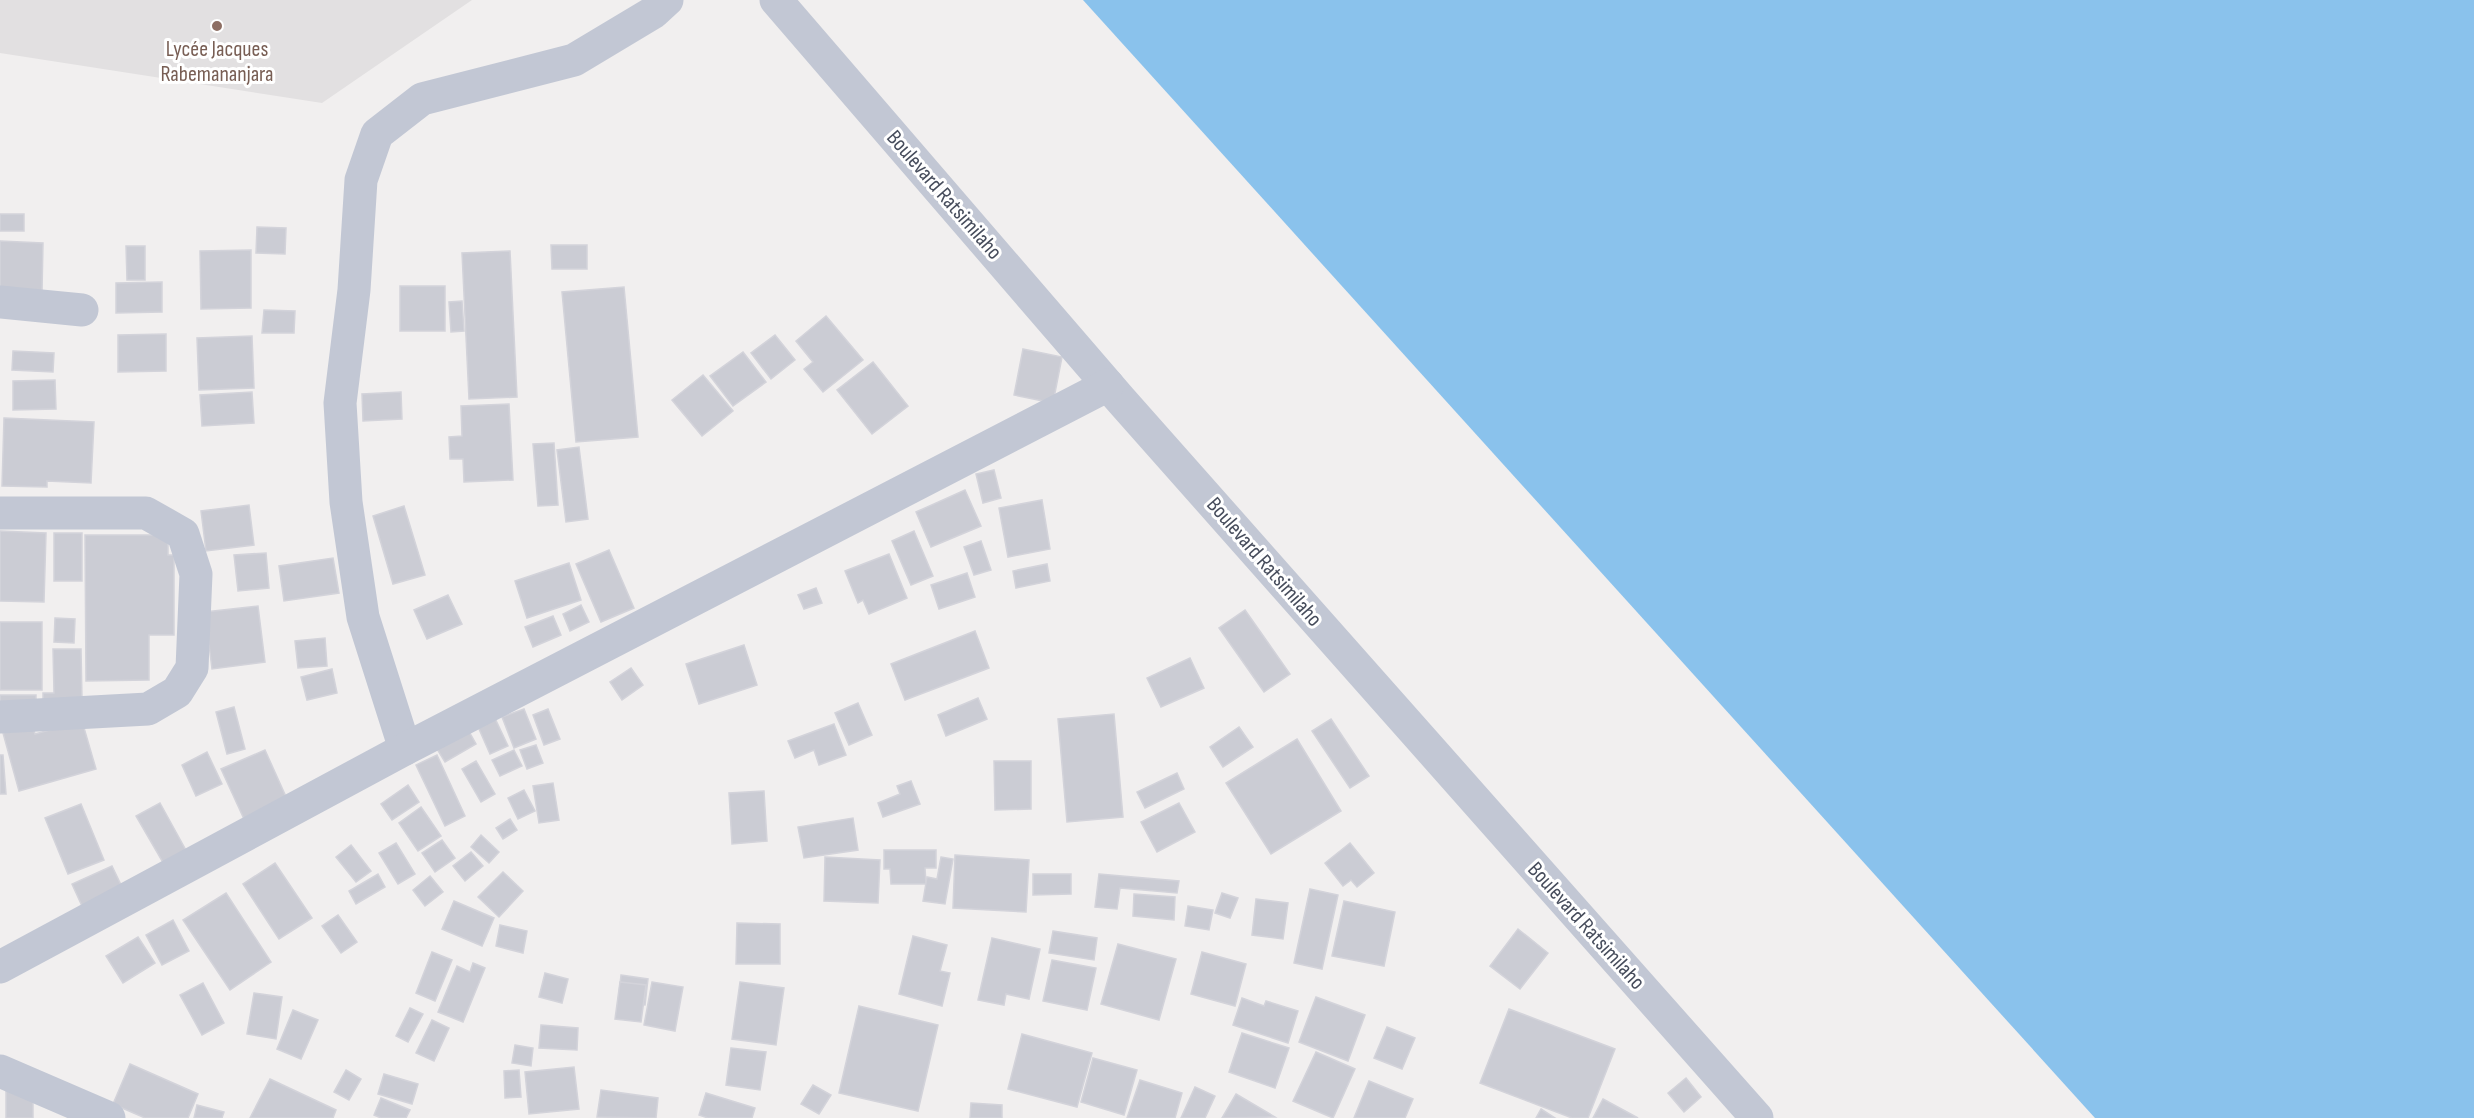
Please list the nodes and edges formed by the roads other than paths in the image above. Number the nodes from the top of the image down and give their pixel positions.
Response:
1 (667, 0) edge
2 (776, 0) edge
3 (0, 302) edge
4 (82, 309) dead end
5 (1108, 385) junction
6 (0, 513) edge
7 (0, 717) edge
8 (405, 749) junction
9 (0, 967) edge
10 (0, 1071) edge
11 (109, 1118) edge
12 (1756, 1118) edge

1 - 8 street
2 - 5 street, Boulevard Ratsimilaho
3 - 4 street
5 - 8 street
5 - 12 street, Boulevard Ratsimilaho
6 - 7 street
8 - 9 street
10 - 11 street

